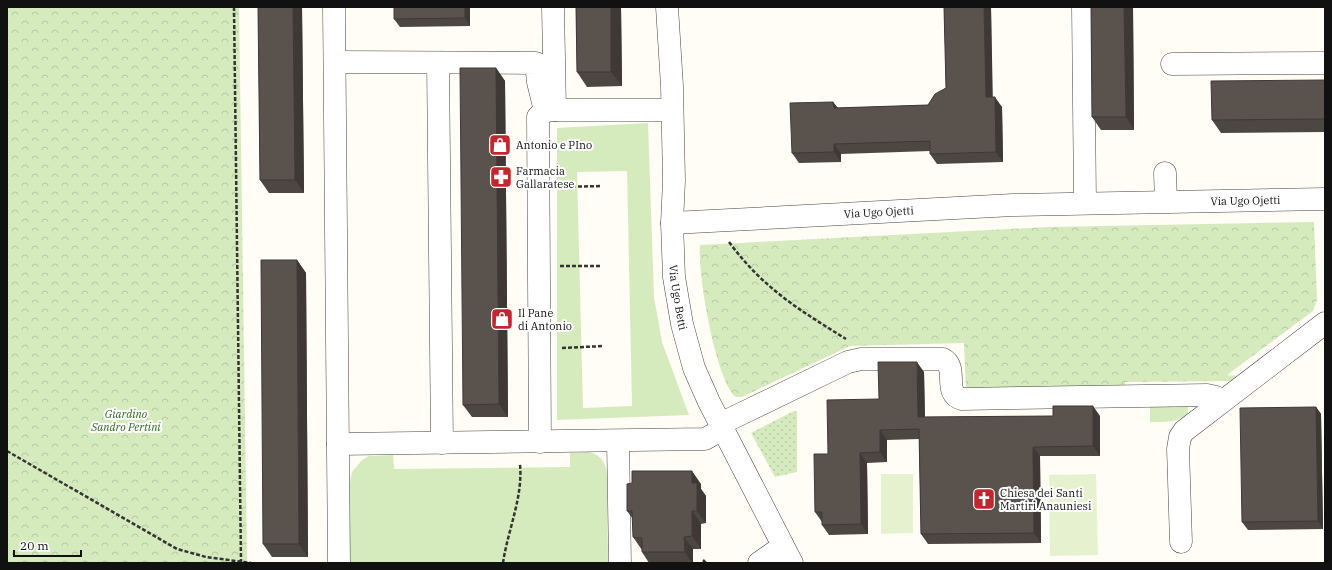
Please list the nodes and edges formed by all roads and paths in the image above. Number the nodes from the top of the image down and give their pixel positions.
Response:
1 (234, 7) edge
2 (334, 7) edge
3 (553, 7) edge
4 (667, 7) edge
5 (1083, 7) edge
6 (335, 62) junction
7 (438, 62) junction
8 (1325, 63) edge
9 (1172, 64) dead end
10 (672, 110) junction
11 (550, 111) junction
12 (1165, 174) dead end
13 (602, 186) dead end
14 (538, 188) junction
15 (1325, 199) edge
16 (1166, 201) junction
17 (1085, 202) junction
18 (672, 223) junction
19 (728, 240) dead end
20 (538, 266) junction
21 (601, 266) dead end
22 (1325, 323) edge
23 (846, 340) dead end
24 (604, 346) dead end
25 (539, 348) junction
26 (1222, 401) junction
27 (722, 426) junction
28 (618, 441) junction
29 (518, 442) junction
30 (540, 442) junction
31 (442, 443) junction
32 (338, 444) junction
33 (7, 451) edge
34 (1181, 542) dead end
35 (787, 554) edge
36 (704, 560) dead end
37 (241, 562) edge
38 (251, 563) edge
39 (339, 563) edge
40 (503, 563) edge
41 (620, 563) edge
42 (706, 563) edge
43 (759, 563) edge

1 - 37 path
2 - 6 street
3 - 11 street
4 - 10 street, Via Ugo Betti
5 - 17 street
6 - 7 street
6 - 32 street
7 - 11 street
7 - 31 street
8 - 9 street
10 - 11 street
10 - 18 street, Via Ugo Betti
11 - 14 street
12 - 16 street
13 - 14 path
14 - 20 street
15 - 16 street, Via Ugo Ojetti
16 - 17 street, Via Ugo Ojetti
17 - 18 street, Via Ugo Ojetti
18 - 27 street, Via Ugo Betti
19 - 23 path
20 - 21 path
20 - 25 street
22 - 26 street
24 - 25 path
25 - 30 street
26 - 27 street
26 - 34 street
27 - 28 street
27 - 35 street, Via Ugo Betti
28 - 30 street
28 - 41 street
29 - 30 street
29 - 31 street
29 - 40 path
31 - 32 street
32 - 39 street
33 - 37 path
35 - 43 street
36 - 42 path
37 - 38 path

